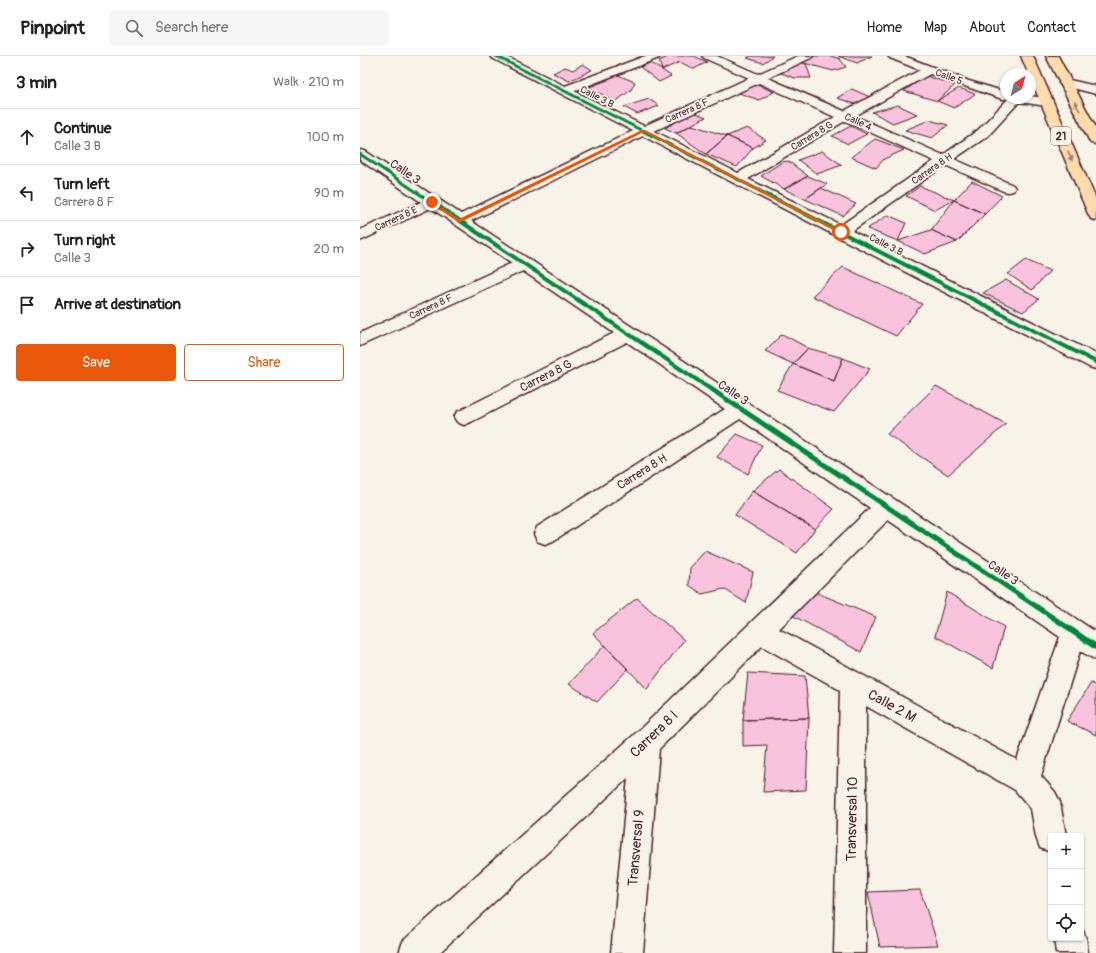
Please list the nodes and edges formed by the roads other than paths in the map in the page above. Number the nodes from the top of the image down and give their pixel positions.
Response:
1 (655, 56) edge
2 (708, 56) edge
3 (807, 56) edge
4 (894, 56) edge
5 (1027, 56) edge
6 (1052, 56) edge
7 (503, 57) edge
8 (929, 70) junction
9 (758, 79) junction
10 (1065, 83) junction
11 (1096, 90) edge
12 (564, 91) junction
13 (1000, 94) edge
14 (1036, 101) edge
15 (1047, 102) junction
16 (1011, 104) edge
17 (845, 116) junction
18 (644, 131) junction
19 (1096, 140) edge
20 (360, 154) edge
21 (944, 160) junction
22 (738, 179) junction
23 (1008, 188) dead end
24 (432, 202) junction
25 (1096, 216) edge
26 (459, 221) junction
27 (841, 232) junction
28 (360, 236) edge
29 (524, 264) junction
30 (628, 334) junction
31 (360, 340) edge
32 (1096, 362) edge
33 (740, 409) junction
34 (464, 417) dead end
35 (886, 507) junction
36 (545, 534) dead end
37 (759, 631) junction
38 (1074, 632) junction
39 (1096, 647) edge
40 (853, 684) junction
41 (646, 743) junction
42 (1026, 780) junction
43 (1050, 833) edge
44 (1070, 941) edge
45 (415, 953) edge
46 (627, 953) edge
47 (850, 953) edge
48 (1072, 953) edge

1 - 12 street
2 - 9 street, Calle 4
3 - 9 street, Carrera 8 F
4 - 8 street, Calle 5
5 - 15 main road, 21
6 - 10 main road, 21
7 - 12 street, Calle 3 B
8 - 13 street, Calle 5
8 - 17 street, Carrera 8 G
9 - 17 street, Calle 4
9 - 18 street, Carrera 8 F
10 - 11 street
19 -> 10 main road, 21
12 - 18 street, Calle 3 B
14 - 15 street
15 -> 25 main road, 21
16 - 21 street, Carrera 8 H
17 - 21 street, Calle 4
17 - 22 street, Carrera 8 G
18 - 22 street, Calle 3 B
18 - 26 street, Carrera 8 F
20 - 24 street, Calle 3
21 - 23 street, Calle 4
21 - 27 street, Carrera 8 H
22 - 27 street, Calle 3 B
24 - 26 street, Calle 3
24 - 28 street, Carrera 8 E
26 - 29 street, Calle 3
27 - 32 street, Calle 3 B
29 - 30 street, Calle 3
29 - 31 street, Carrera 8 F
30 - 33 street, Calle 3
30 - 34 street, Carrera 8 G
33 - 35 street, Calle 3
33 - 36 street, Carrera 8 H
35 - 37 street, Carrera 8 I
35 - 38 street, Calle 3
37 - 40 street, Calle 2 M
37 - 41 street, Carrera 8 I
38 - 39 street, Calle 3
38 - 42 street
40 - 42 street, Calle 2 M
40 - 47 street, Transversal 10
41 - 45 street, Carrera 8 I
41 - 46 street, Transversal 9
42 - 43 street
44 - 48 street

